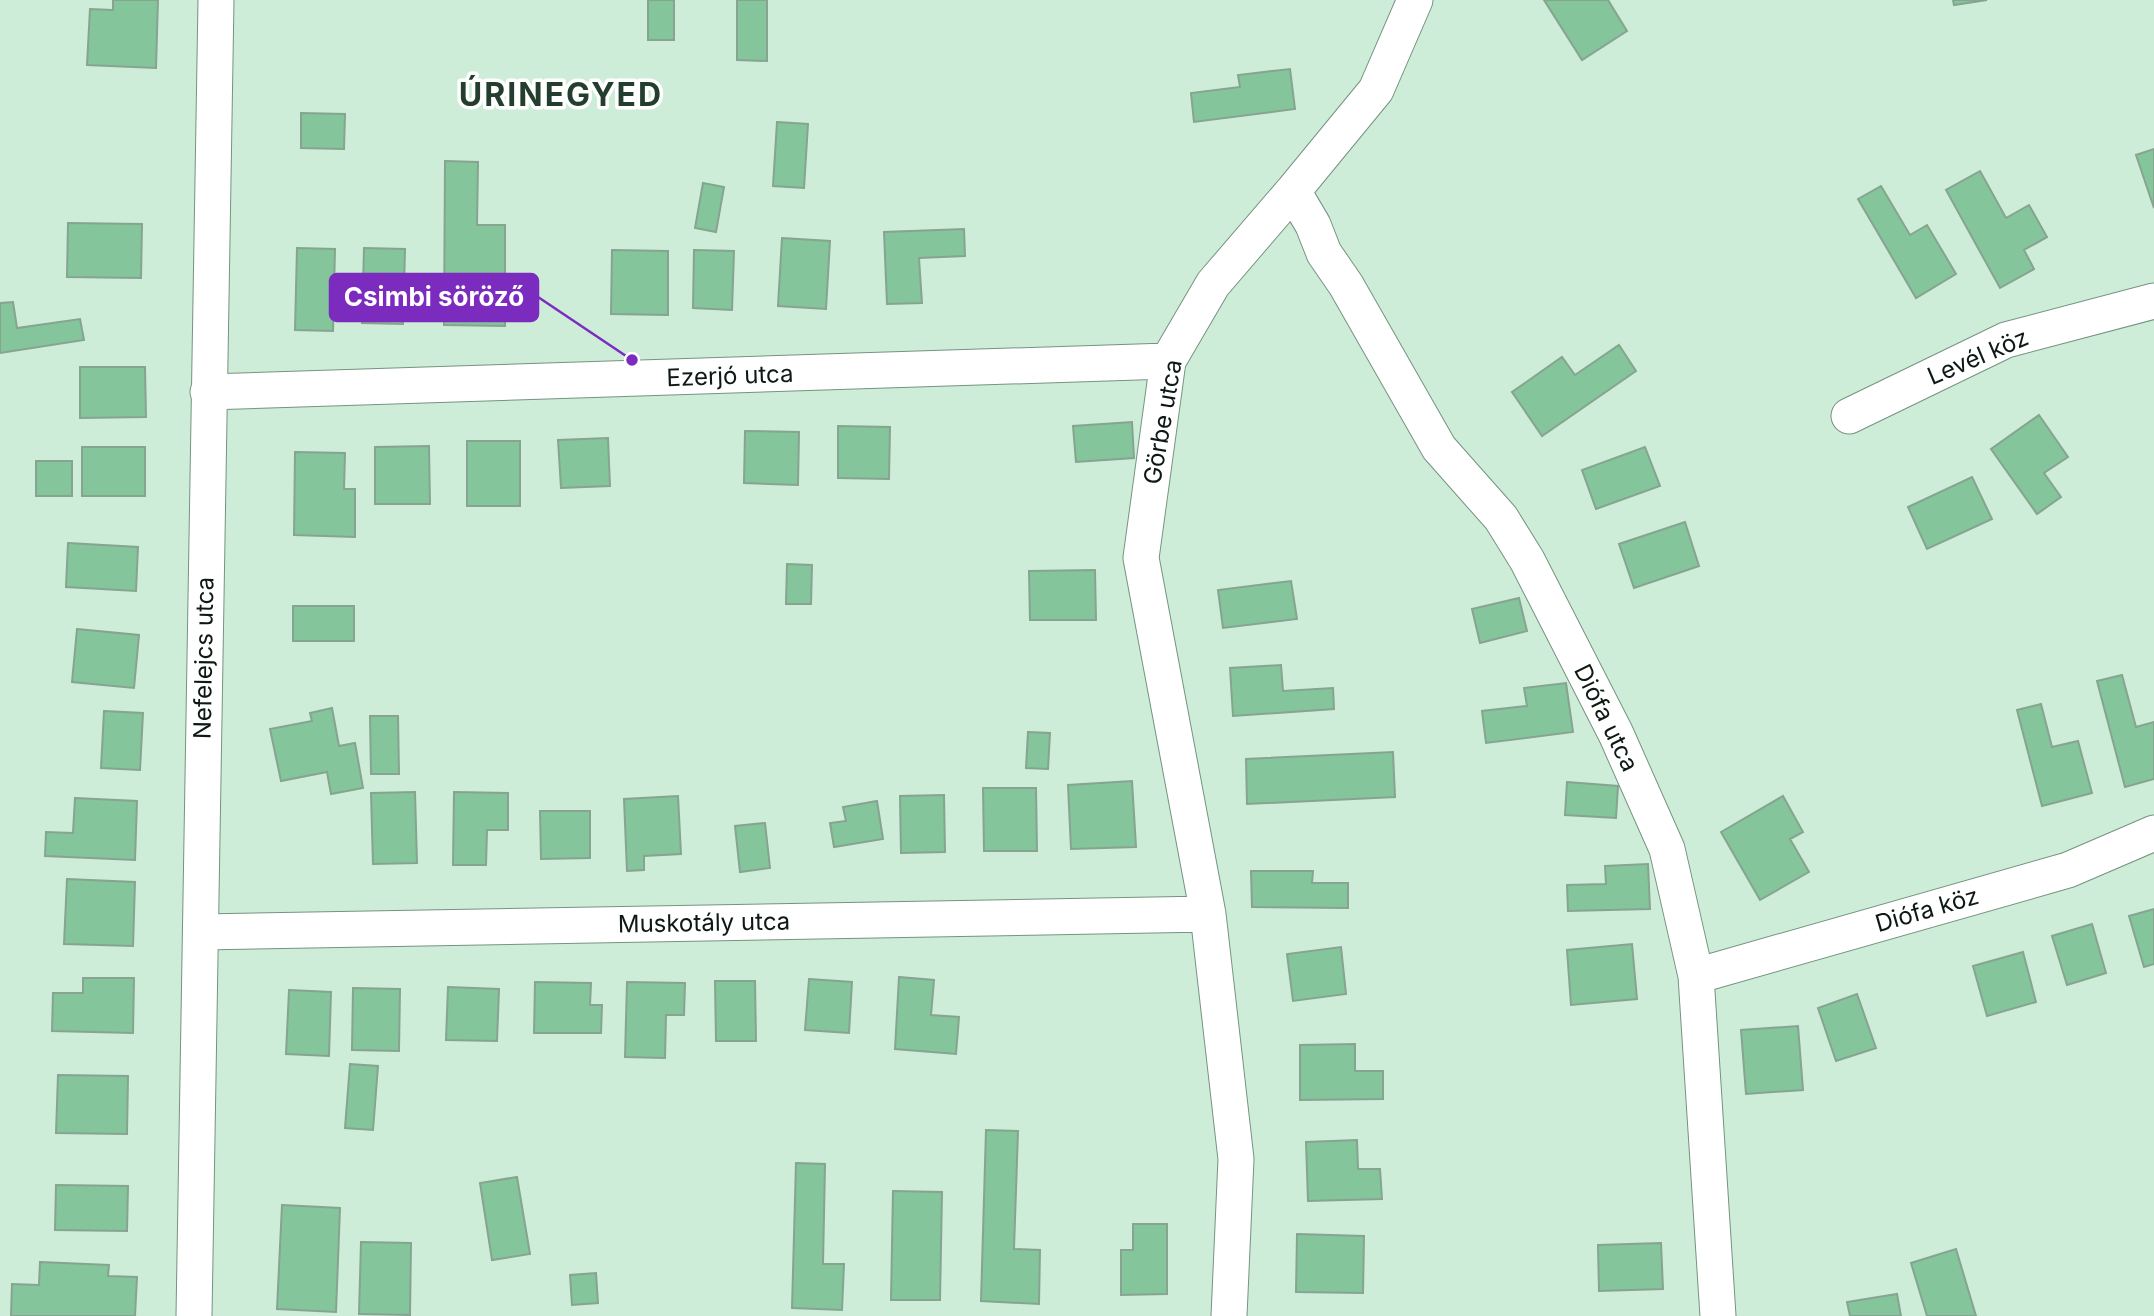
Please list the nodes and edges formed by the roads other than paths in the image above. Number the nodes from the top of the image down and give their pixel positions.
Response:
1 (216, 0) edge
2 (1415, 0) edge
3 (1293, 191) junction
4 (2154, 301) edge
5 (1168, 361) junction
6 (208, 392) junction
7 (1849, 416) dead end
8 (2154, 833) edge
9 (1208, 914) junction
10 (201, 932) junction
11 (1696, 976) junction
12 (194, 1316) edge
13 (1229, 1316) edge
14 (1718, 1316) edge

1 - 6 street, Nefelejcs utca
2 - 3 street, Görbe utca
3 - 5 street, Görbe utca
3 - 11 street, Diófa utca
4 - 7 street, Levél köz
5 - 6 street, Ezerjó utca
5 - 9 street, Görbe utca
6 - 10 street, Nefelejcs utca
8 - 11 street, Diófa köz
9 - 10 street, Muskotály utca
9 - 13 street, Görbe utca
10 - 12 street, Nefelejcs utca
11 - 14 street, Diófa utca

